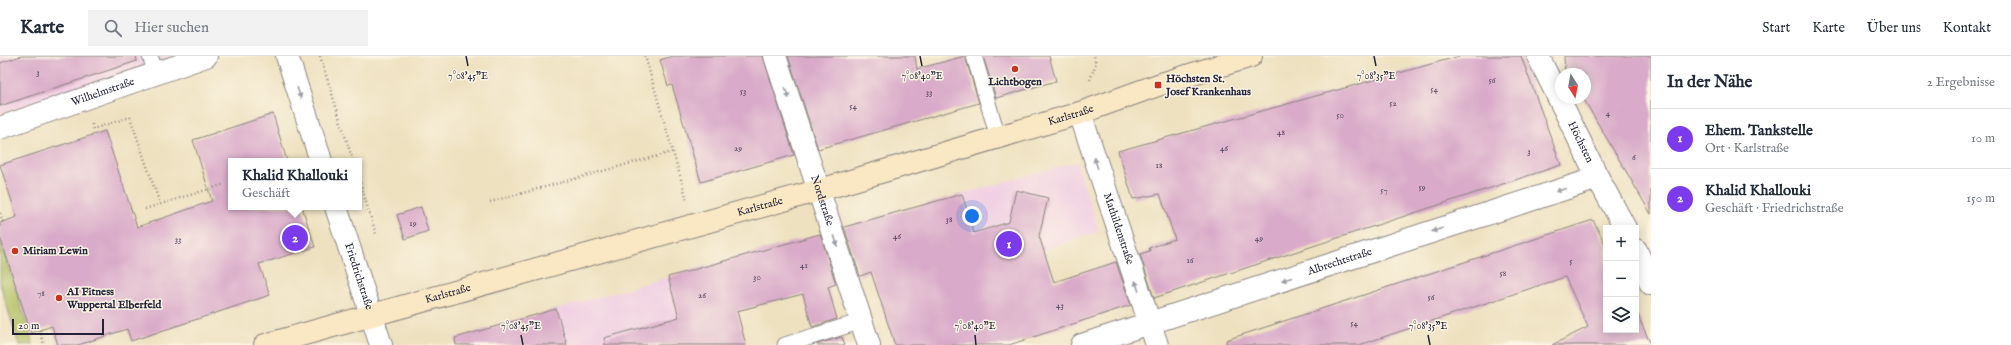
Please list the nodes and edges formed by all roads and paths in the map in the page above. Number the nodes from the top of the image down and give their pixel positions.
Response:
1 (206, 56) edge
2 (287, 56) edge
3 (320, 56) edge
4 (645, 56) edge
5 (775, 56) edge
6 (974, 56) edge
7 (1094, 56) edge
8 (1251, 56) edge
9 (1538, 56) edge
10 (1096, 63) dead end
11 (153, 65) edge
12 (1080, 113) junction
13 (0, 128) edge
14 (93, 130) dead end
15 (998, 137) junction
16 (672, 152) junction
17 (320, 158) edge
18 (352, 158) edge
19 (1598, 178) junction
20 (225, 184) dead end
21 (820, 190) junction
22 (490, 202) dead end
23 (160, 204) junction
24 (145, 209) dead end
25 (337, 210) edge
26 (0, 213) edge
27 (3, 222) dead end
28 (1623, 225) edge
29 (695, 226) junction
30 (1639, 257) edge
31 (1651, 284) edge
32 (370, 315) junction
33 (862, 321) junction
34 (1150, 324) junction
35 (40, 330) dead end
36 (44, 345) edge
37 (265, 345) edge
38 (381, 345) edge
39 (785, 345) edge
40 (869, 345) edge
41 (1082, 345) edge
42 (1157, 345) edge

1 - 11 street, Wilhelmstraße
2 -> 17 street
3 - 18 path
4 - 16 path
5 -> 21 street, Nordstraße
6 - 15 lane
7 - 10 path
8 - 12 main road, Karlstraße
9 - 19 street, Höchsten
11 - 13 street, Wilhelmstraße
12 - 15 main road, Karlstraße
34 -> 12 street, Mathildenstraße
14 - 23 path
15 - 21 main road, Karlstraße
16 - 22 path
16 - 29 path
19 - 28 street, Höchsten
19 -> 34 street, Albrechtstraße
20 - 23 path
21 - 29 main road, Karlstraße
21 -> 33 street, Nordstraße
23 - 24 path
25 - 32 street, Friedrichstraße
26 - 27 path
29 - 32 main road, Karlstraße
30 - 31 street
32 - 37 main road, Karlstraße
32 - 38 street, Friedrichstraße
33 - 39 lane
33 - 40 street, Nordstraße
34 - 41 street, Albrechtstraße
34 - 42 street, Mathildenstraße
35 - 36 path

